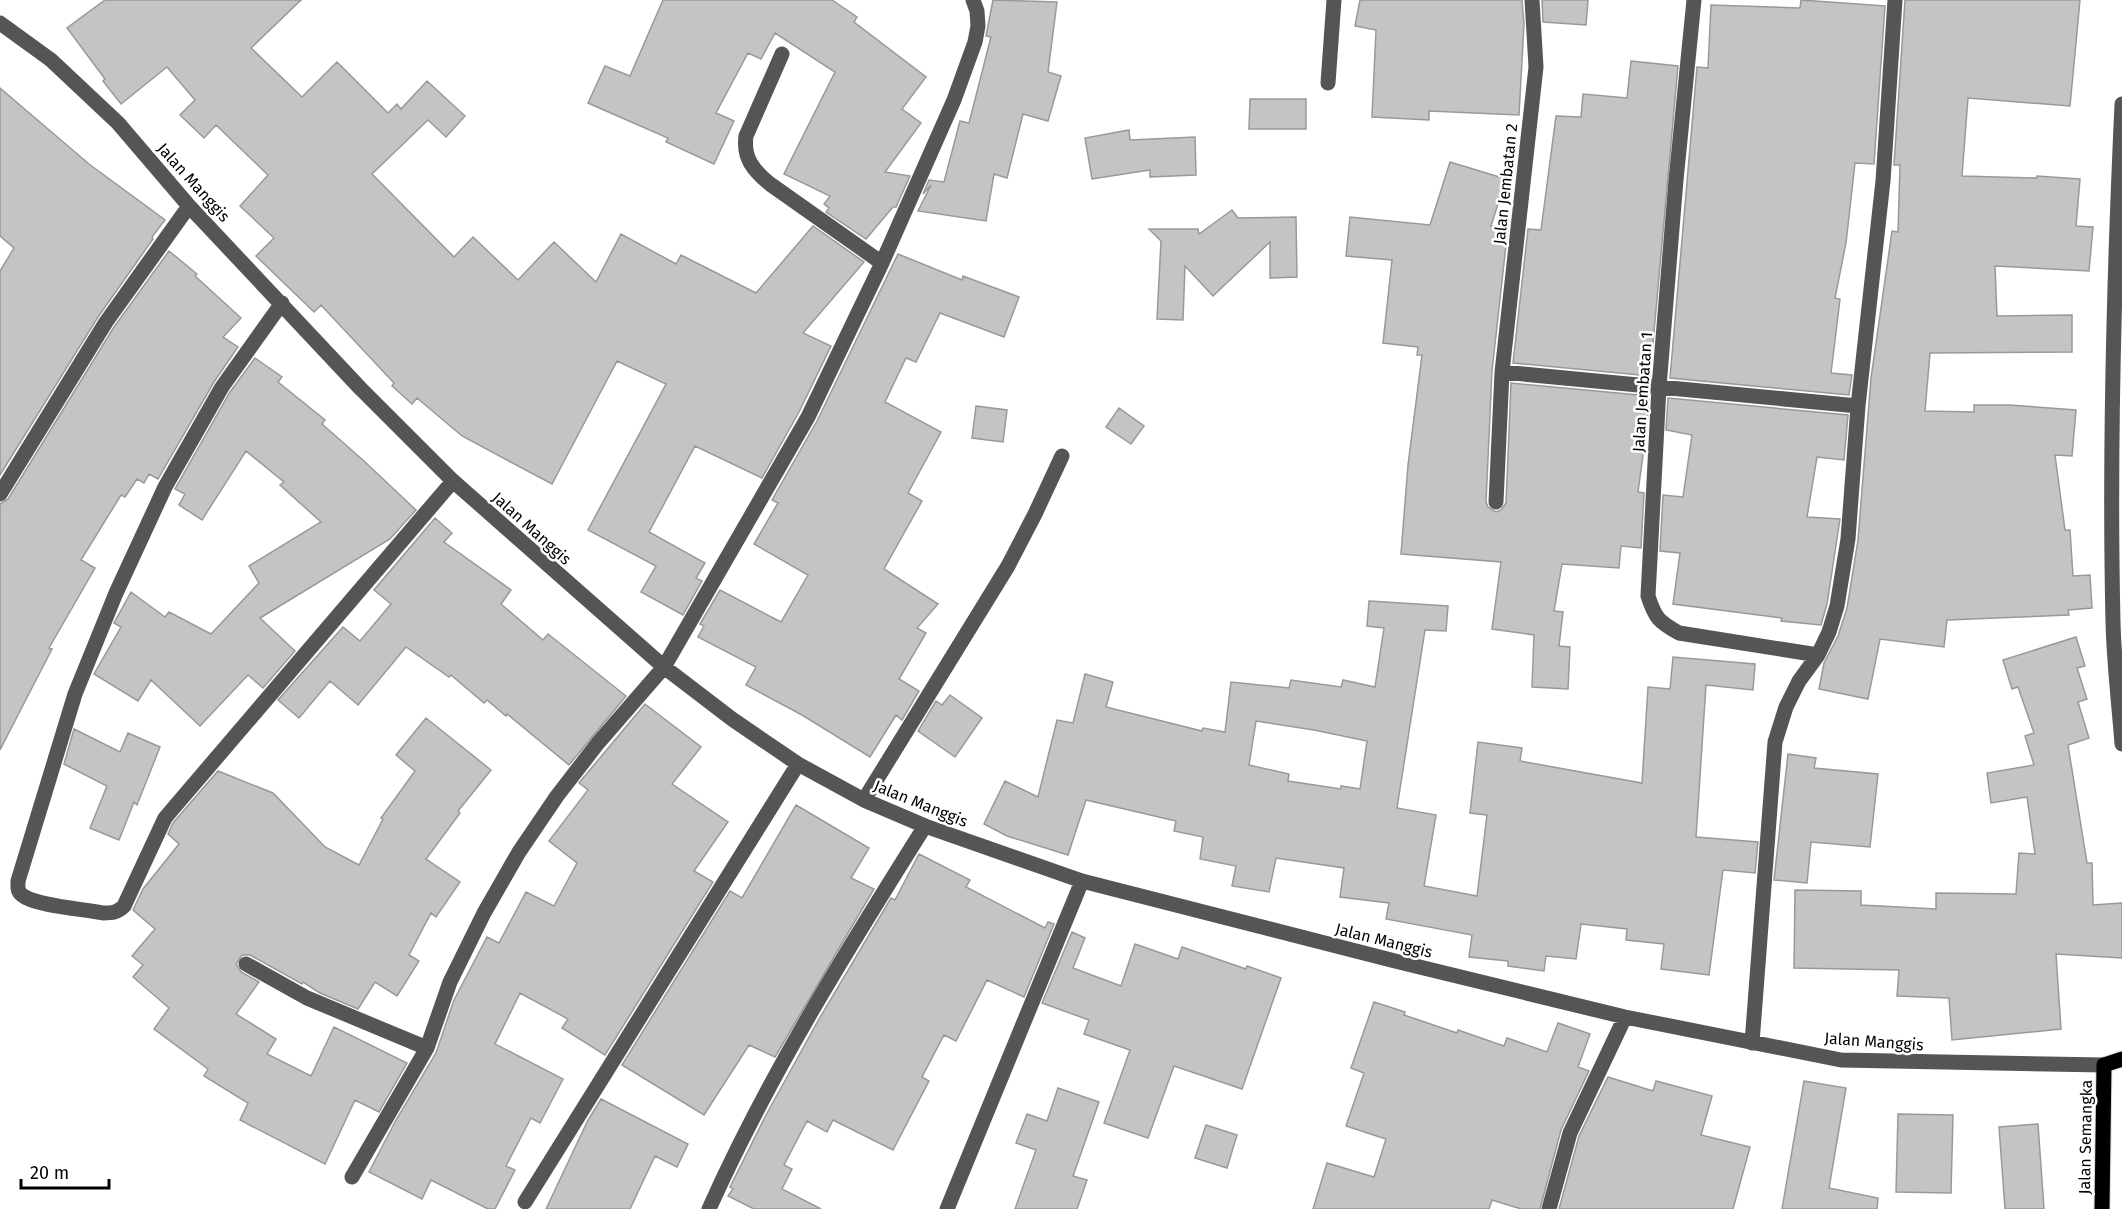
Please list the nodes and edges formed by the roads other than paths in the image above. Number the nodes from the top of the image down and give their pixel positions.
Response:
1 (973, 0) edge
2 (1334, 0) edge
3 (1532, 0) edge
4 (1694, 0) edge
5 (1895, 0) edge
6 (0, 23) edge
7 (782, 54) dead end
8 (1328, 83) dead end
9 (2122, 104) edge
10 (189, 206) junction
11 (882, 263) junction
12 (282, 303) junction
13 (1502, 372) junction
14 (1659, 387) junction
15 (1858, 406) junction
16 (1062, 456) dead end
17 (453, 481) junction
18 (0, 494) edge
19 (1496, 502) dead end
20 (1818, 655) junction
21 (664, 667) junction
22 (2122, 744) edge
23 (798, 764) junction
24 (864, 800) junction
25 (925, 826) junction
26 (1082, 881) junction
27 (246, 964) dead end
28 (1625, 1017) junction
29 (1752, 1043) junction
30 (427, 1048) junction
31 (2122, 1059) edge
32 (2104, 1065) junction
33 (352, 1177) dead end
34 (525, 1202) dead end
35 (709, 1209) edge
36 (947, 1209) edge
37 (1549, 1209) edge
38 (2102, 1209) edge

1 - 11 street
2 - 8 street
3 - 13 street, Jalan Jembatan 2
4 - 14 street, Jalan Jembatan 1
5 - 15 street
6 - 10 street, Jalan Manggis
7 - 11 street
9 - 22 street
10 - 12 street, Jalan Manggis
10 - 18 street
11 - 21 street
12 - 17 street, Jalan Manggis
12 - 17 street
13 - 14 street
13 - 19 street, Jalan Jembatan 2
14 - 15 street
14 - 20 street, Jalan Jembatan 1
15 - 20 street
16 - 24 street
17 - 21 street, Jalan Manggis
20 - 29 street
21 - 23 street, Jalan Manggis
21 - 30 street
23 - 24 street, Jalan Manggis
23 - 34 street
24 - 25 street, Jalan Manggis
25 - 26 street, Jalan Manggis
25 - 35 street
26 - 28 street, Jalan Manggis
26 - 36 street
27 - 30 street
28 - 29 street, Jalan Manggis
28 - 37 street
29 - 32 street, Jalan Manggis
30 - 33 street
31 - 32 main road
32 - 38 main road, Jalan Semangka

